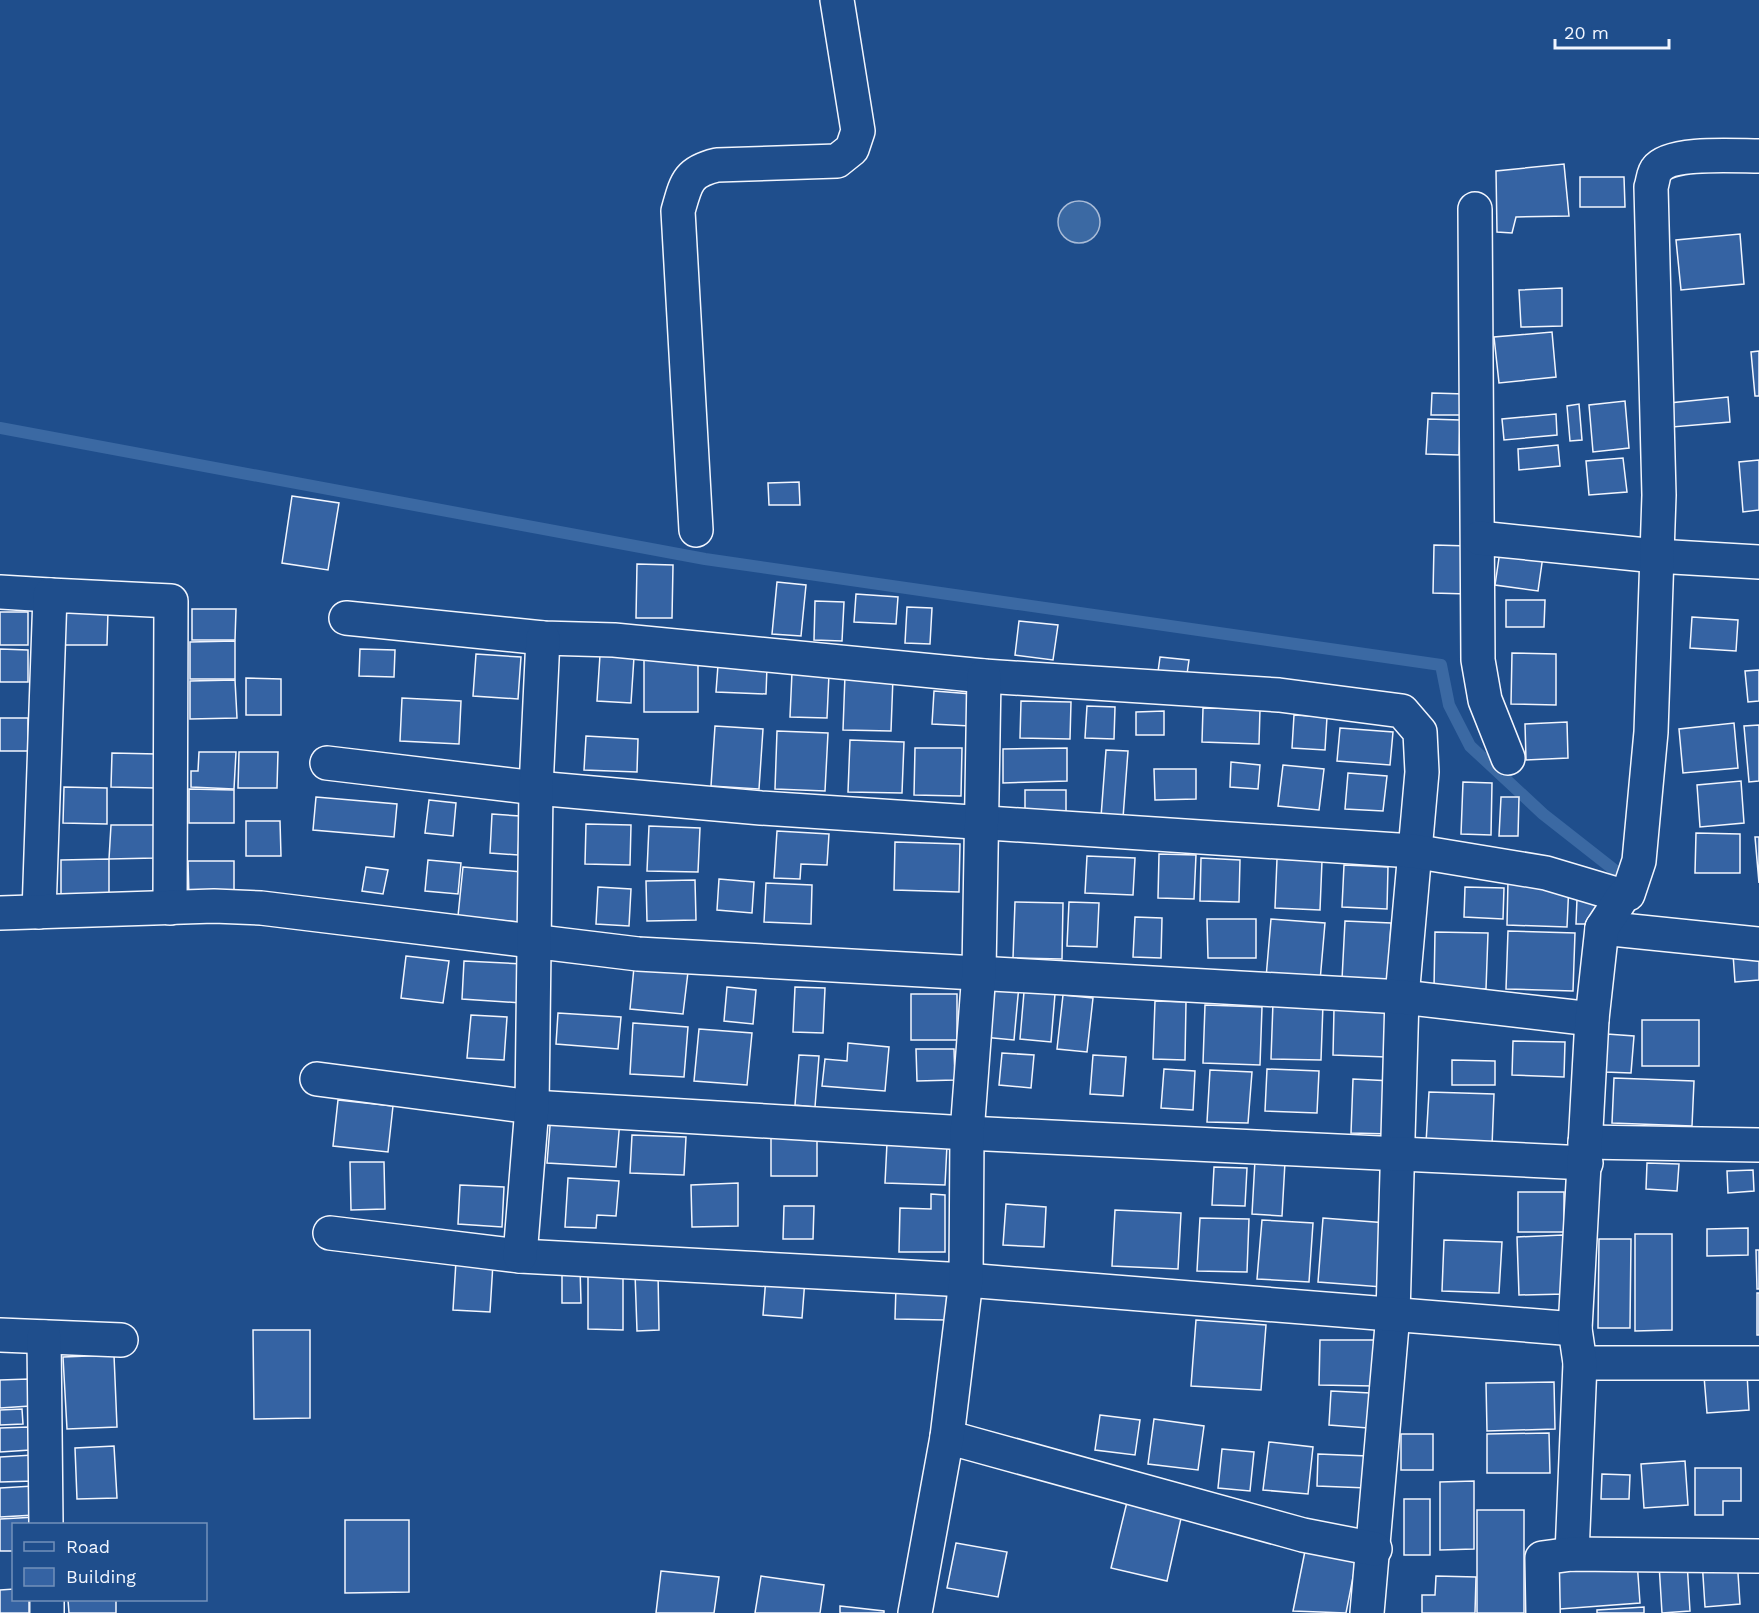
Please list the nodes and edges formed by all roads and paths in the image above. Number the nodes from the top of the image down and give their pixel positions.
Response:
1 (837, 0) edge
2 (1759, 156) edge
3 (1475, 209) dead end
4 (696, 530) dead end
5 (1479, 538) junction
6 (1656, 556) junction
7 (1759, 562) edge
8 (0, 592) edge
9 (50, 595) junction
10 (346, 618) dead end
11 (543, 638) junction
12 (984, 676) junction
13 (1508, 758) dead end
14 (327, 763) dead end
15 (536, 788) junction
16 (982, 821) junction
17 (1413, 851) junction
18 (1623, 897) junction
19 (170, 908) junction
20 (39, 912) junction
21 (0, 913) edge
22 (1602, 928) junction
23 (534, 942) junction
24 (1759, 945) edge
25 (979, 972) junction
26 (1402, 997) junction
27 (1592, 1019) junction
28 (317, 1079) dead end
29 (531, 1107) junction
30 (967, 1133) junction
31 (1759, 1145) edge
32 (1586, 1152) junction
33 (1397, 1154) junction
34 (330, 1233) dead end
35 (520, 1256) junction
36 (966, 1280) junction
37 (1393, 1314) junction
38 (1575, 1329) junction
39 (0, 1335) edge
40 (44, 1337) junction
41 (121, 1340) dead end
42 (1580, 1363) junction
43 (1759, 1363) edge
44 (947, 1437) junction
45 (46, 1523) edge
46 (1375, 1549) junction
47 (1572, 1554) junction
48 (1759, 1562) edge
49 (917, 1612) edge
50 (1367, 1613) edge
51 (1543, 1613) edge

1 - 4 street
2 - 6 street
3 - 5 street
5 - 6 street
5 - 13 street
6 - 7 street
6 - 18 street
8 - 9 street
9 - 19 street
9 - 20 street
10 - 11 street
11 - 12 street
11 - 15 street
12 - 16 street
12 - 17 street
14 - 15 street
15 - 16 street
15 - 23 street
16 - 17 street
16 - 25 street
17 - 18 street
17 - 26 street
18 - 22 street
19 - 20 street
19 - 23 street
20 - 21 street
22 - 24 street
22 - 27 street
23 - 25 street
23 - 29 street
25 - 26 street
25 - 30 street
26 - 27 street
26 - 33 street
27 - 32 street
28 - 29 street
29 - 30 street
29 - 35 street
30 - 33 street
30 - 36 street
31 - 32 street
32 - 33 street
32 - 38 street
33 - 37 street
34 - 35 street
35 - 36 street
36 - 37 street
36 - 44 street
37 - 38 street
37 - 46 street
38 - 42 street
39 - 40 street
40 - 41 street
40 - 45 street
42 - 43 street
42 - 47 street
44 - 46 street
44 - 49 street
46 - 50 street
47 - 48 street
47 - 51 street

